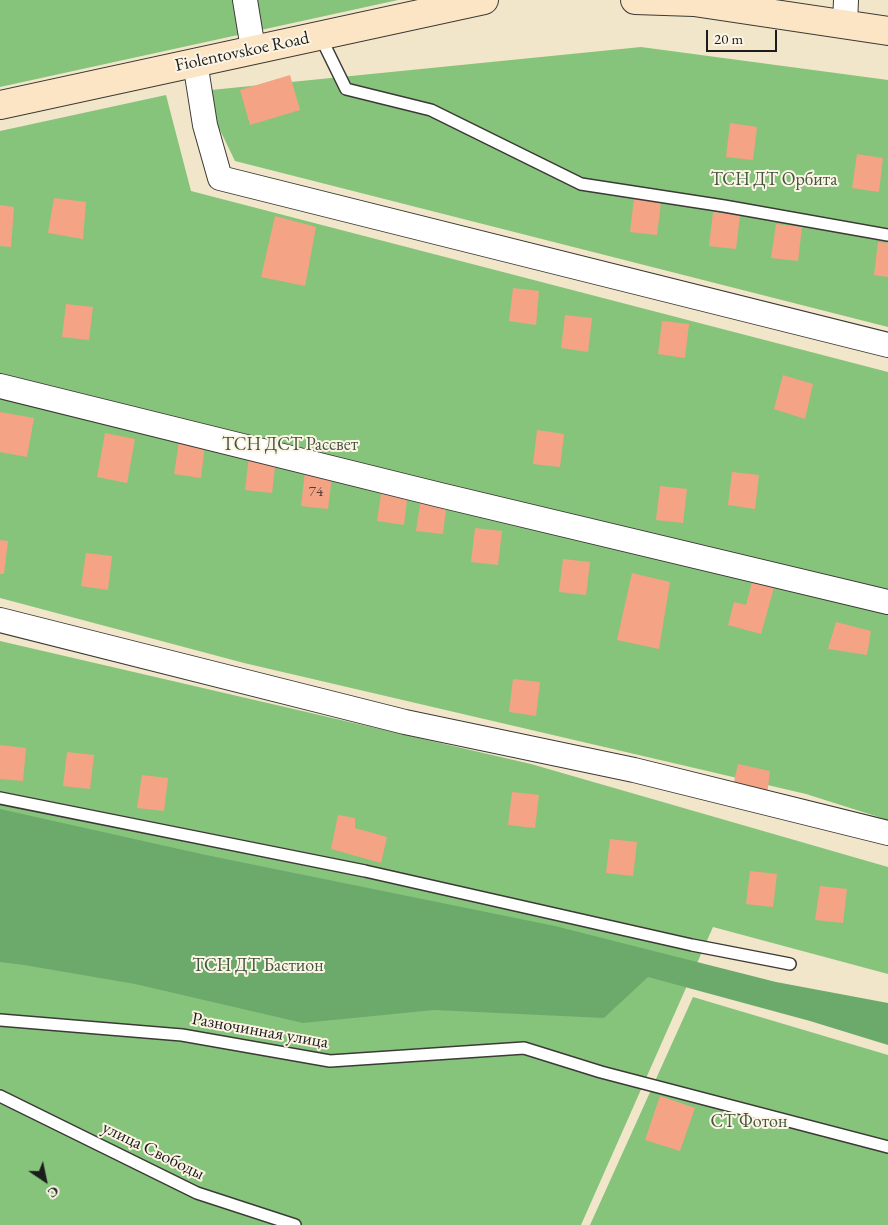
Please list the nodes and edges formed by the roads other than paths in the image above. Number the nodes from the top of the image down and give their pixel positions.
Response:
1 (245, 0) edge
2 (484, 0) edge
3 (634, 0) edge
4 (845, 12) edge
5 (888, 31) edge
6 (319, 35) junction
7 (254, 49) junction
8 (194, 62) junction
9 (0, 105) edge
10 (888, 235) edge
11 (888, 345) edge
12 (0, 386) edge
13 (888, 602) edge
14 (0, 620) edge
15 (0, 798) edge
16 (888, 833) edge
17 (790, 964) dead end
18 (0, 1020) edge
19 (0, 1096) edge
20 (888, 1147) edge
21 (295, 1225) edge

1 - 7 street
2 - 6 main road, Fiolentovskoe Road
3 - 4 main road
4 - 5 main road
6 - 7 main road, Fiolentovskoe Road
6 - 10 lane
7 - 8 main road, Fiolentovskoe Road
8 - 9 main road, Fiolentovskoe Road
8 - 11 street
12 - 13 street
14 - 16 street
15 - 17 lane
18 - 20 lane, Разночинная улица
19 - 21 lane, улица Свободы

